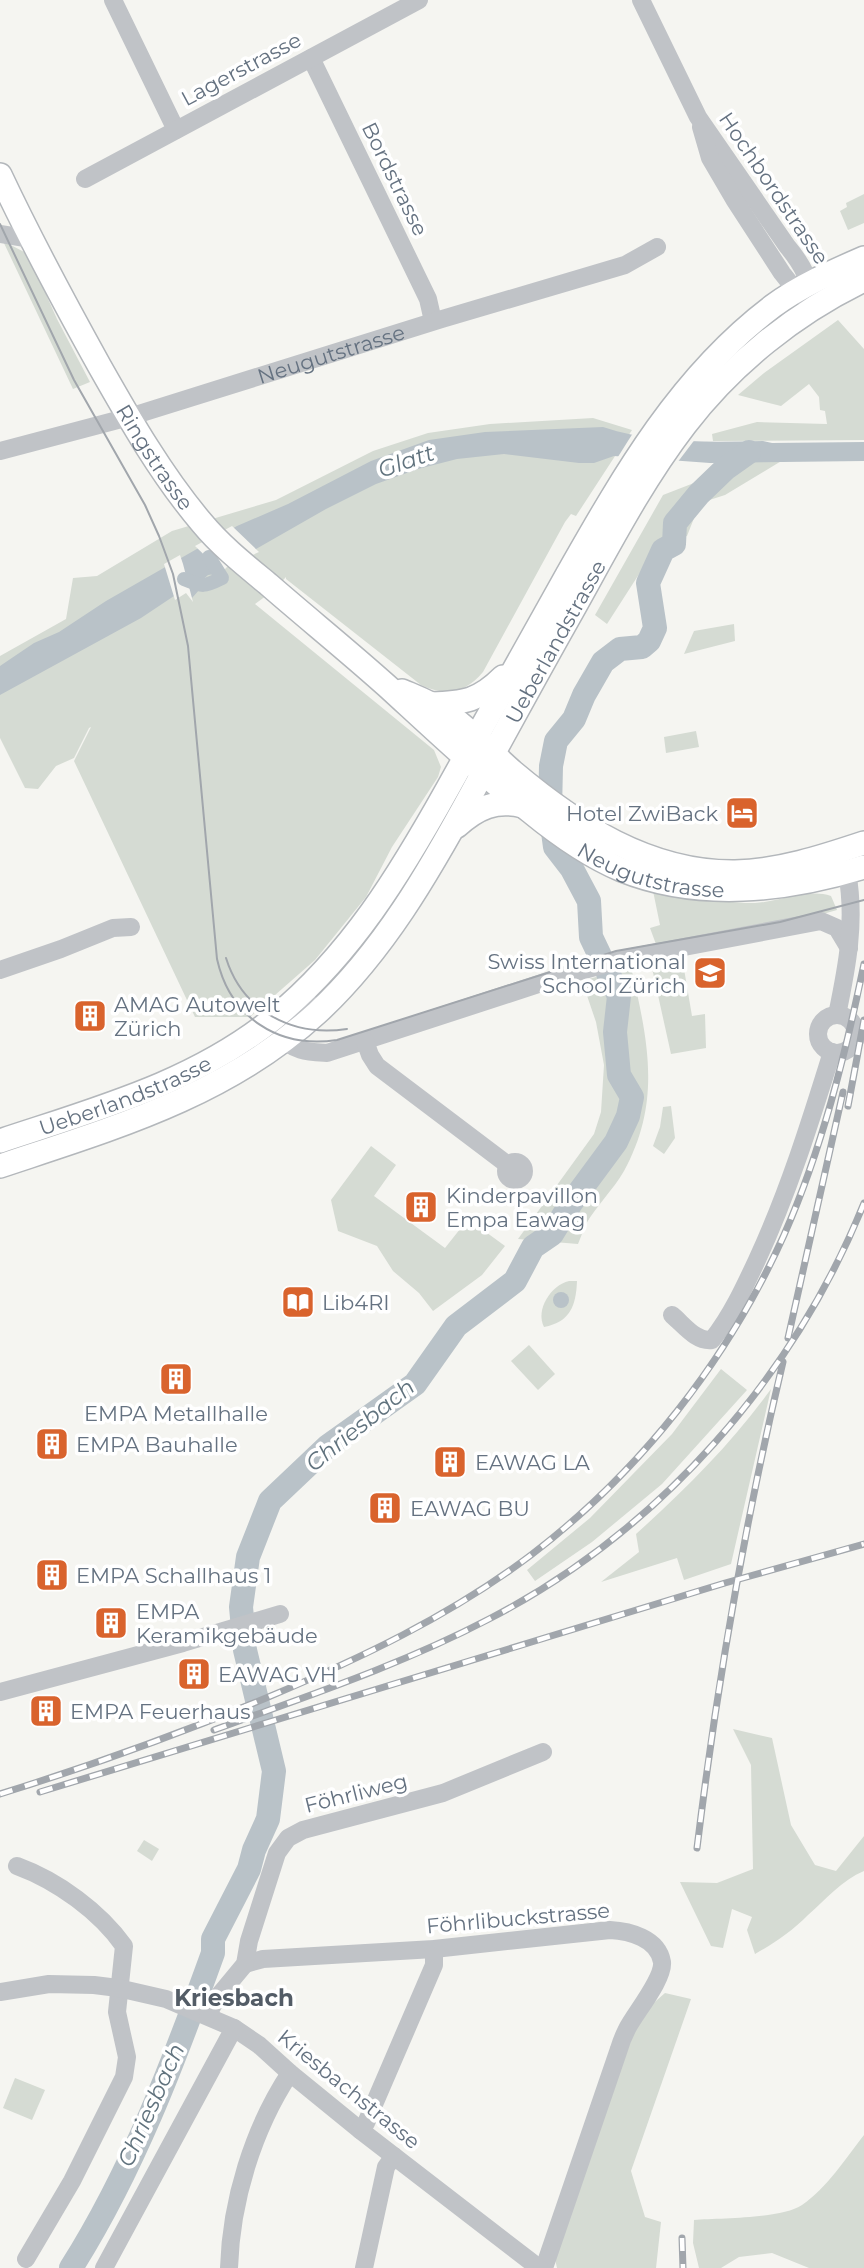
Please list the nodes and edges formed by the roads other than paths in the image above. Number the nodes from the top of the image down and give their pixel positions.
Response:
1 (113, 0) edge
2 (419, 0) edge
3 (641, 0) edge
4 (311, 58) junction
5 (698, 117) junction
6 (176, 130) junction
7 (0, 175) edge
8 (85, 179) dead end
9 (0, 234) edge
10 (31, 239) junction
11 (657, 247) dead end
12 (800, 262) junction
13 (861, 267) edge
14 (782, 273) junction
15 (808, 294) junction
16 (774, 305) junction
17 (433, 321) junction
18 (129, 417) junction
19 (0, 450) edge
20 (518, 663) junction
21 (383, 682) junction
22 (431, 704) junction
23 (470, 748) junction
24 (488, 764) junction
25 (517, 803) junction
26 (450, 833) junction
27 (854, 858) edge
28 (365, 924) junction
29 (131, 928) dead end
30 (849, 948) junction
31 (0, 970) edge
32 (837, 1015) junction
33 (283, 1040) junction
34 (365, 1041) junction
35 (832, 1052) junction
36 (0, 1141) edge
37 (508, 1165) dead end
38 (0, 1166) edge
39 (672, 1315) dead end
40 (280, 1614) dead end
41 (0, 1692) edge
42 (543, 1752) dead end
43 (18, 1866) dead end
44 (434, 1949) junction
45 (245, 1964) junction
46 (118, 1988) junction
47 (0, 1992) edge
48 (205, 2014) junction
49 (234, 2028) junction
50 (290, 2073) junction
51 (360, 2130) junction
52 (394, 2156) junction
53 (26, 2259) dead end
54 (104, 2268) edge
55 (229, 2268) edge
56 (364, 2268) edge
57 (541, 2268) edge

1 - 6 street
2 - 4 street, Lagerstrasse
3 - 5 street, Hochbordstrasse
4 - 6 street, Lagerstrasse
4 - 17 street, Bordstrasse
5 - 12 street, Hochbordstrasse
5 - 14 street, Hochbordstrasse
6 - 8 street, Lagerstrasse
7 - 10 main road, Ringstrasse
9 - 10 street
10 - 18 main road, Ringstrasse
11 - 17 street, Neugutstrasse
12 - 13 street
12 - 15 street, Hochbordstrasse
13 - 15 main road, Ueberlandstrasse
14 - 15 street, Hochbordstrasse
14 - 16 street
15 - 16 main road, Ueberlandstrasse
15 - 24 main road, Ueberlandstrasse
16 - 20 main road, Ueberlandstrasse
17 - 18 street, Neugutstrasse
18 - 19 street, Neugutstrasse
18 - 21 main road, Ringstrasse
20 - 22 main road
20 - 23 main road, Ueberlandstrasse
21 - 22 main road, Ringstrasse
21 - 23 main road, Ringstrasse
22 - 23 main road, Ringstrasse
23 - 24 main road, Ringstrasse
23 - 28 main road, Ueberlandstrasse
24 - 25 main road, Neugutstrasse
24 - 26 main road, Ueberlandstrasse
24 - 27 main road, Neugutstrasse
25 - 26 main road
25 - 27 main road, Neugutstrasse
26 - 33 main road, Ueberlandstrasse
27 - 30 street
28 - 33 street, Ueberlandstrasse
28 - 36 main road, Ueberlandstrasse
29 - 31 street
30 - 32 street
30 - 34 street
32 - 35 street
32 - 35 street
33 - 34 street
33 - 38 main road, Ueberlandstrasse
34 - 37 street
35 - 39 street
40 - 41 street
42 - 45 street, Föhrliweg
43 - 46 street
44 - 45 street, Föhrlibuckstrasse
44 - 51 street
44 - 57 street, Föhrlibuckstrasse
45 - 48 street, Föhrliweg
46 - 47 street, Kriesbachstrasse
46 - 48 street, Kriesbachstrasse
46 - 53 street
48 - 49 street, Kriesbachstrasse
49 - 50 street, Kriesbachstrasse
49 - 54 street
50 - 51 street, Kriesbachstrasse
50 - 55 street
51 - 52 street, Kriesbachstrasse
52 - 56 street
52 - 57 street, Kriesbachstrasse

